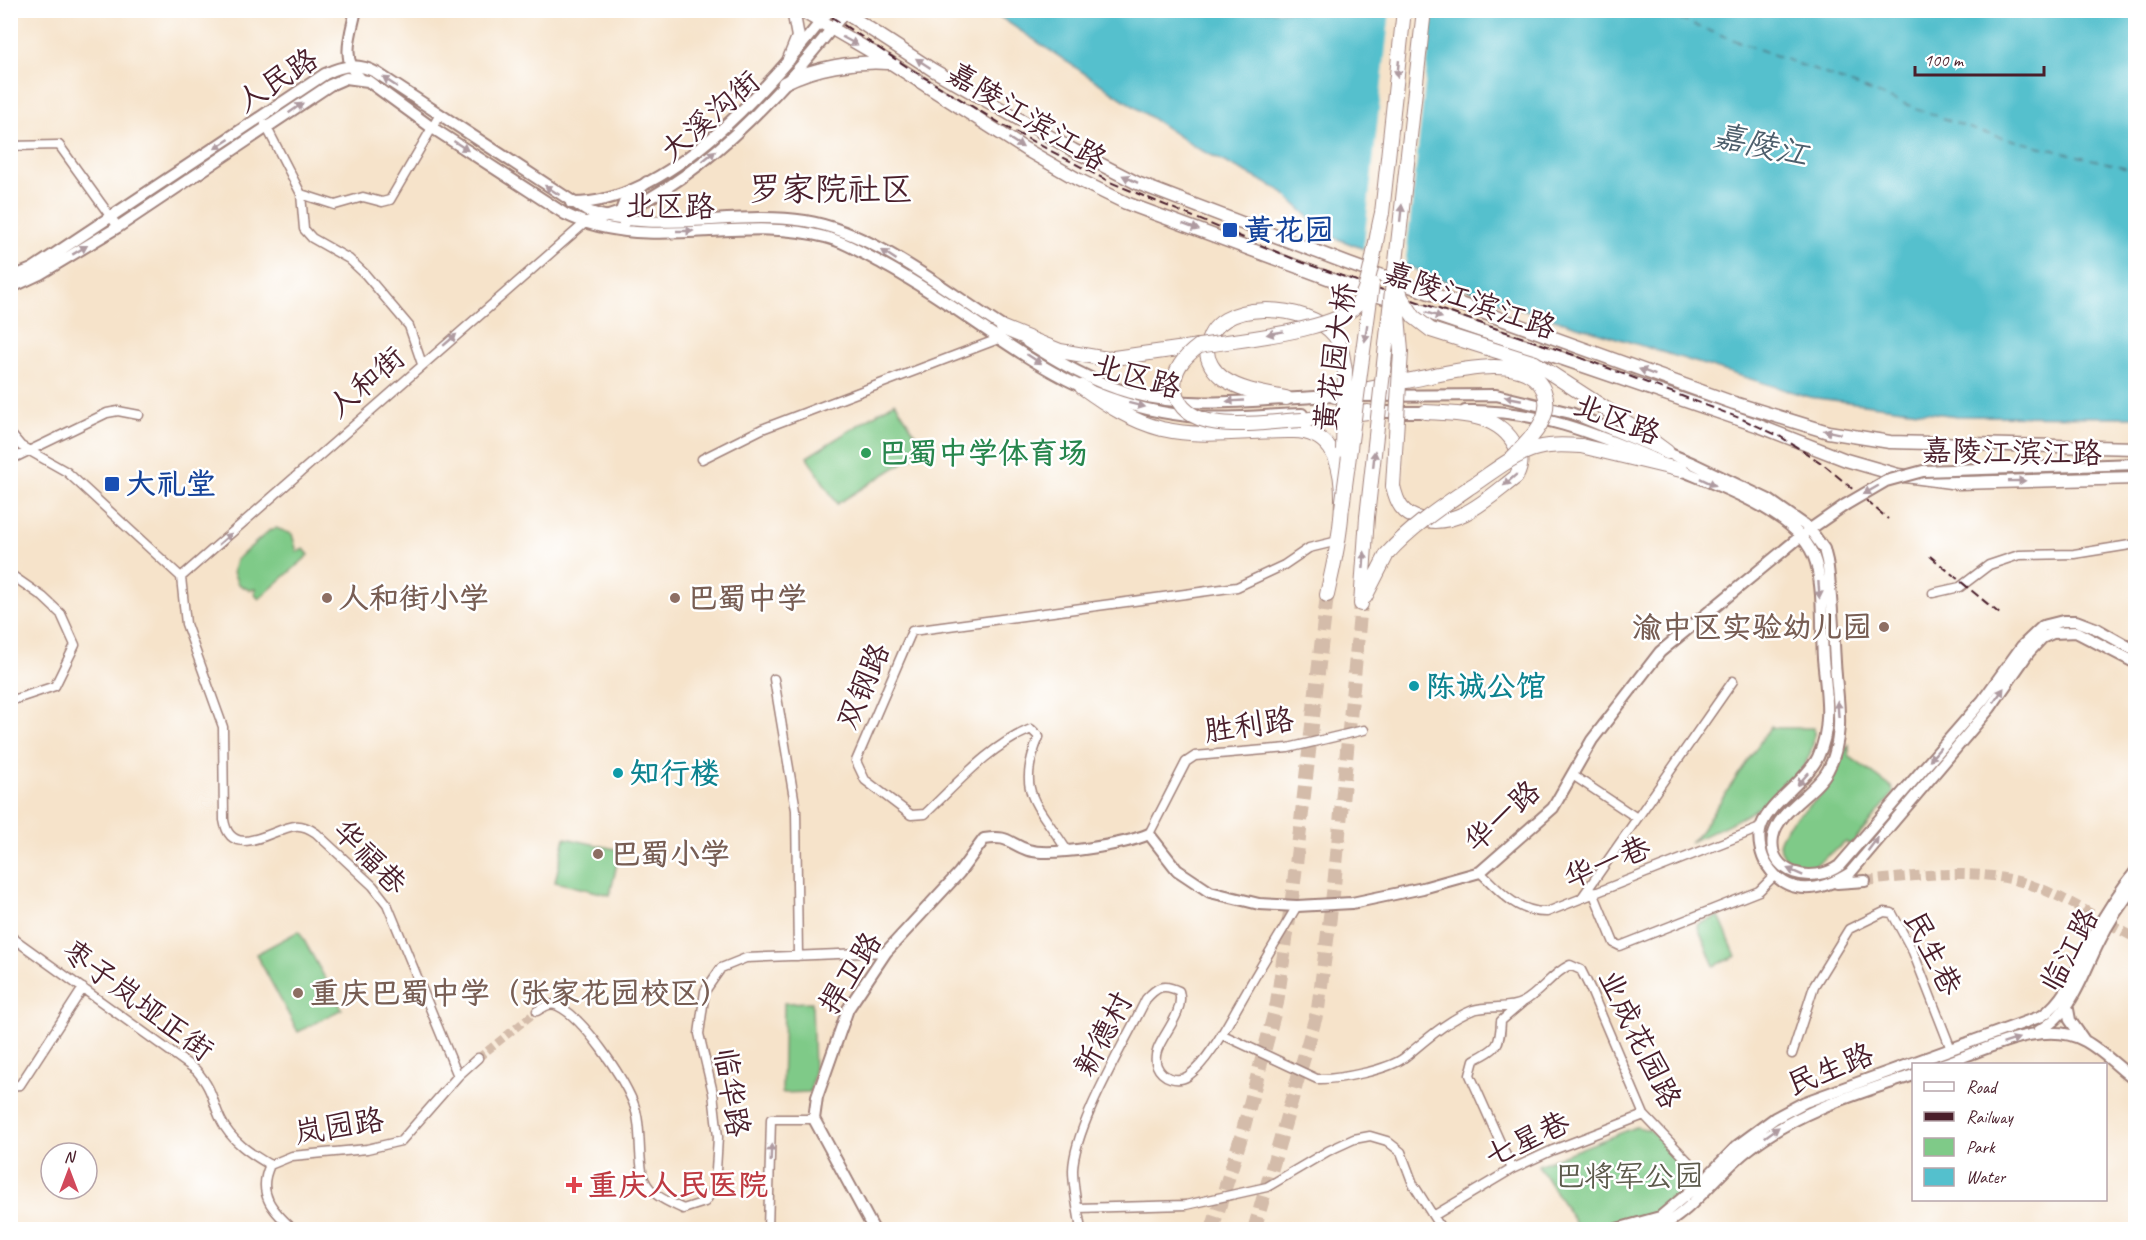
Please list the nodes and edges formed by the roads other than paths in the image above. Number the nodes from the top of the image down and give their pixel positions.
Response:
1 (356, 10) edge
2 (793, 10) edge
3 (800, 10) edge
4 (830, 10) edge
5 (1404, 10) edge
6 (1424, 10) edge
7 (843, 12) edge
8 (825, 27) junction
9 (789, 59) junction
10 (891, 63) junction
11 (350, 66) junction
12 (360, 78) junction
13 (784, 83) junction
14 (440, 116) junction
15 (261, 118) junction
16 (431, 127) junction
17 (267, 128) junction
18 (10, 146) edge
19 (647, 182) junction
20 (301, 194) junction
21 (571, 203) junction
22 (1382, 213) junction
23 (620, 216) junction
24 (111, 217) junction
25 (604, 217) junction
26 (585, 223) junction
27 (118, 227) junction
28 (645, 231) junction
29 (1395, 271) junction
30 (10, 278) edge
31 (10, 288) edge
32 (1002, 333) junction
33 (1199, 346) junction
34 (422, 364) junction
35 (1082, 387) junction
36 (1335, 396) junction
37 (1286, 399) junction
38 (1550, 407) junction
39 (1368, 412) junction
40 (1425, 412) junction
41 (140, 415) dead end
42 (1529, 416) junction
43 (10, 433) edge
44 (2136, 448) edge
45 (29, 450) junction
46 (1667, 452) junction
47 (702, 459) dead end
48 (10, 460) edge
49 (1509, 461) junction
50 (2136, 464) edge
51 (1681, 470) junction
52 (2136, 478) edge
53 (1342, 482) junction
54 (1342, 508) junction
55 (1805, 532) junction
56 (1339, 536) junction
57 (2136, 544) edge
58 (10, 574) edge
59 (181, 577) junction
60 (1933, 593) dead end
61 (1327, 596) tunnel mouth
62 (2136, 651) edge
63 (2136, 663) edge
64 (774, 679) dead end
65 (1733, 681) dead end
66 (10, 701) edge
67 (1364, 730) dead end
68 (1574, 776) junction
69 (1637, 818) junction
70 (1760, 828) junction
71 (1149, 834) junction
72 (1066, 849) junction
73 (1839, 866) junction
74 (1480, 872) junction
75 (2136, 872) edge
76 (1850, 873) junction
77 (1774, 876) junction
78 (1865, 881) tunnel mouth
79 (1833, 883) junction
80 (2136, 885) edge
81 (1593, 892) junction
82 (1582, 896) junction
83 (1297, 906) junction
84 (10, 936) edge
85 (886, 952) junction
86 (798, 956) junction
87 (2068, 986) junction
88 (83, 988) junction
89 (1522, 1003) junction
90 (2067, 1006) junction
91 (537, 1011) tunnel mouth
92 (2039, 1032) junction
93 (1221, 1034) junction
94 (2084, 1040) junction
95 (1952, 1049) junction
96 (1792, 1054) dead end
97 (478, 1059) tunnel mouth
98 (1914, 1063) edge
99 (1949, 1063) edge
100 (1912, 1064) edge
101 (458, 1076) junction
102 (1912, 1076) edge
103 (2136, 1081) edge
104 (10, 1086) edge
105 (1644, 1115) junction
106 (814, 1119) junction
107 (270, 1165) junction
108 (1512, 1169) junction
109 (1709, 1183) junction
110 (1078, 1208) junction
111 (1435, 1215) junction
112 (1660, 1225) edge
113 (294, 1230) edge
114 (768, 1230) edge
115 (874, 1230) edge
116 (1081, 1230) edge
117 (1442, 1230) edge
118 (1613, 1230) edge

1 - 11 main road
2 - 9 main road
3 - 8 main road, 嘉陵江滨江路
4 - 8 main road, 大溪沟街
5 -> 22 highway, 黄花园大桥
29 -> 6 highway, 黄花园大桥
7 - 8 main road, 大溪沟街
44 -> 7 main road, 嘉陵江滨江路
8 - 9 main road, 大溪沟街
8 -> 10 main road, 嘉陵江滨江路
8 - 13 main road, 大溪沟街
9 - 19 main road, 大溪沟街
10 - 13 main road
10 -> 52 main road, 嘉陵江滨江路
11 - 12 main road
14 -> 11 main road, 人民路
11 - 15 main road, 人民路
12 - 16 main road, 人民路
17 -> 12 main road, 人民路
23 -> 13 main road, 大溪沟街
14 - 16 street
21 -> 14 main road, 人民路
15 - 17 street
15 -> 24 main road, 人民路
16 - 20 street
16 -> 26 main road, 人民路
17 - 20 street
17 - 27 main road, 人民路
18 - 24 street
19 - 21 main road, 大溪沟街
19 - 23 main road
20 - 34 street
21 - 25 main road, 人民路
22 -> 33 highway, bridge
22 -> 54 highway, 黄花园大桥, bridge
23 - 25 main road, 北区路
23 - 28 main road
32 -> 23 main road, 北区路
24 - 27 street
24 - 30 main road, 人民路
25 - 26 main road
26 - 28 main road, 北区路
34 -> 26 street, 人和街
31 -> 27 main road, 人民路
28 -> 32 main road, 北区路
40 -> 29 highway, bridge
29 - 46 highway, bridge
49 -> 29 highway, 黄花园大桥, bridge
32 - 33 highway
32 -> 35 main road, 北区路
37 -> 32 main road, 北区路
32 - 47 street
33 - 39 highway, bridge
59 -> 34 street, 人和街
35 -> 39 main road, 北区路
35 - 53 highway
36 - 37 main road, 北区路
38 -> 36 main road, 北区路
36 - 49 highway, bridge
37 - 53 highway, bridge
38 - 42 main road
38 - 46 main road, 北区路
39 - 40 main road, 北区路
40 - 42 main road, 北区路
41 - 45 street
42 - 51 main road, 北区路
43 - 45 street
45 - 48 street
45 - 59 street
46 - 55 main road, 北区路
49 - 51 highway, bridge
50 -> 55 main road, 华一路, bridge
51 -> 55 main road, 北区路
53 - 54 highway, bridge
54 - 56 highway, 黄花园大桥
55 - 68 main road, 华一路
55 -> 70 main road, 北区路
73 -> 55 main road, 北区路
56 - 61 highway, 黄花园大桥
56 - 72 street, 双钢路
57 - 60 street
58 - 66 street
59 - 101 street, 华福巷
62 -> 73 main road
76 -> 63 main road
64 - 86 street
65 - 69 street
67 - 71 street, 胜利路
68 - 69 street
68 - 74 main road, 华一路
69 - 82 street
70 - 77 main road
70 - 81 street, 华一巷
71 - 72 main road, 捍卫路
71 - 83 main road, 华一路
72 - 85 main road, 捍卫路
73 - 76 main road
74 - 82 street, 华一巷
74 - 83 main road, 华一路
75 - 87 main road, 临江路
76 - 79 main road
77 - 79 main road
77 - 81 street
78 - 79 main road
80 - 90 main road, 临江路
81 - 82 street, 华一巷
83 - 93 street, 新德村
84 - 88 street, 枣子岚垭正街
85 - 86 street, 临华路
85 - 106 main road, 捍卫路
86 - 91 street, 临华路
87 - 90 main road
87 - 95 main road, 民生路
88 - 104 street
88 - 107 street, 枣子岚垭正街
89 - 93 street
89 - 105 street, 业成花园路
89 - 108 street
90 - 92 main road, 临江路
90 - 94 main road
92 - 94 main road
99 -> 92 main road
93 - 110 street, 新德村
94 - 103 main road
95 - 96 street, 民生巷
95 - 98 main road, 民生路
97 - 101 street, 岚园路
100 - 109 main road, 民生路
101 - 107 street, 岚园路
109 -> 102 main road, 民生路
105 - 108 street, 七星巷
105 - 109 street, 业成花园路
114 -> 106 street, 临华路
106 - 115 main road
107 - 113 street
108 - 111 street, 七星巷
109 - 112 main road, 民生路
110 - 111 street
110 - 116 street, 新德村
111 - 117 street
112 - 118 main road

